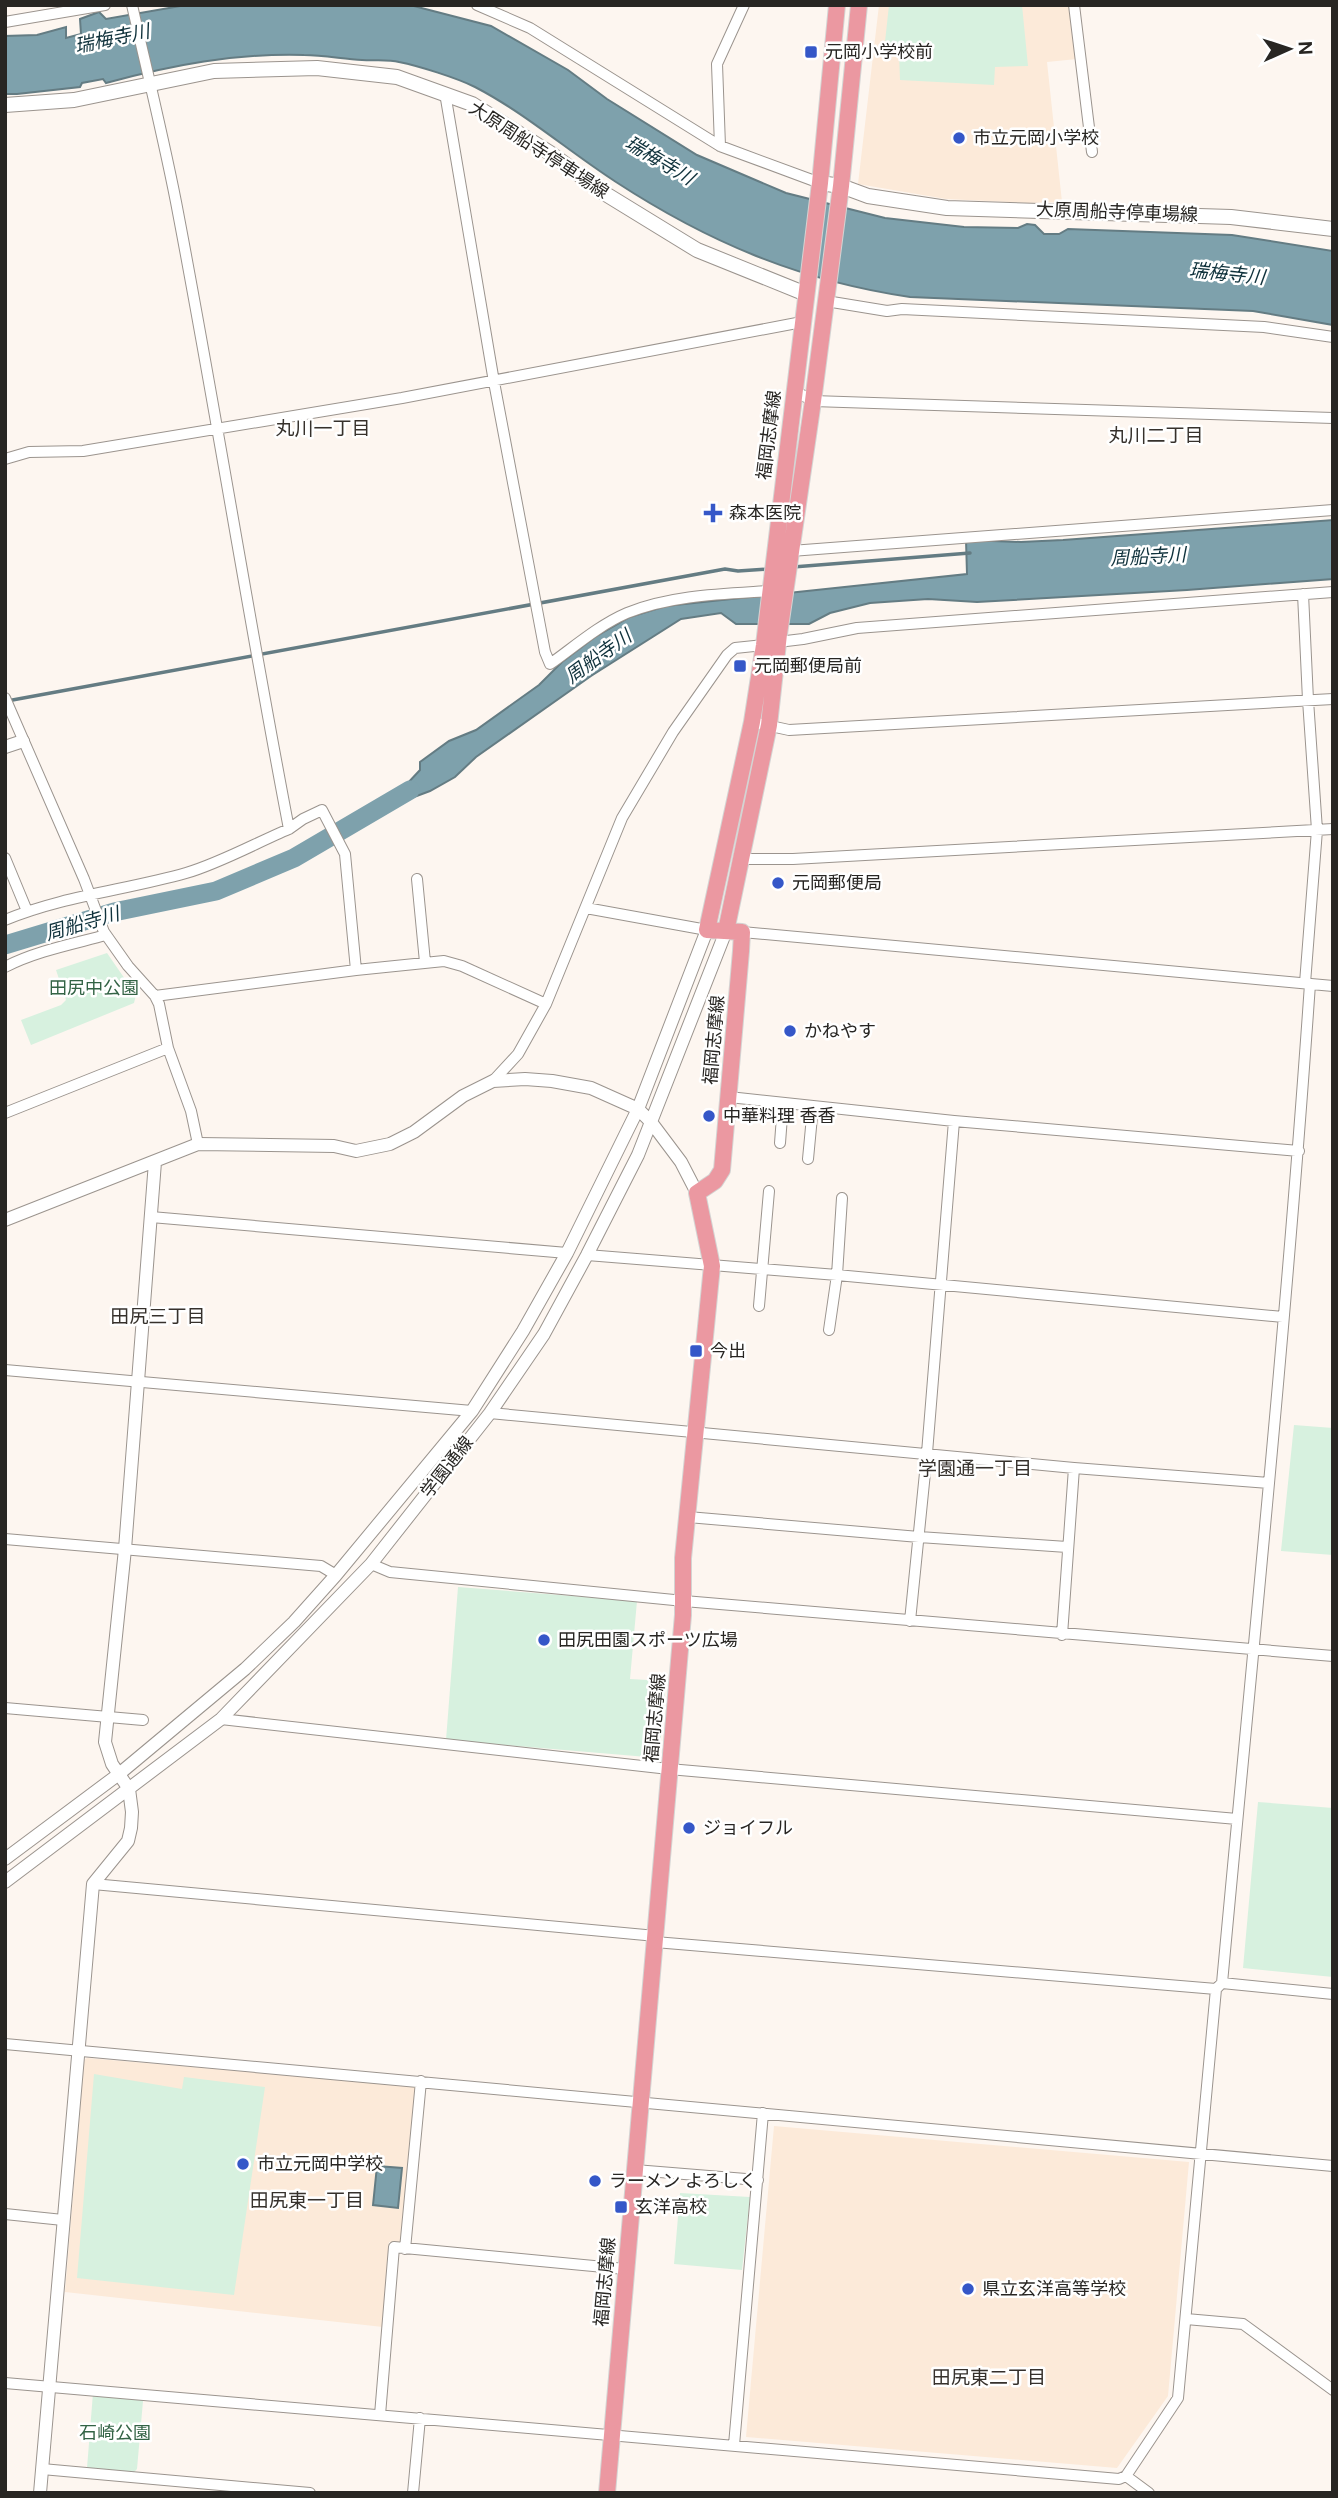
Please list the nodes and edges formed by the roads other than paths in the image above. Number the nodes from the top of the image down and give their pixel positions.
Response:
1 (105, 5) edge
2 (132, 5) edge
3 (477, 5) edge
4 (744, 5) edge
5 (837, 5) edge
6 (859, 5) edge
7 (1074, 5) edge
8 (5, 22) edge
9 (150, 84) junction
10 (444, 93) junction
11 (5, 105) edge
12 (720, 146) junction
13 (1091, 152) dead end
14 (820, 183) junction
15 (841, 186) junction
16 (1333, 229) edge
17 (806, 295) junction
18 (826, 301) junction
19 (802, 322) junction
20 (1330, 339) edge
21 (495, 382) junction
22 (793, 390) junction
23 (813, 401) junction
24 (1333, 418) edge
25 (218, 429) junction
26 (5, 459) edge
27 (1333, 510) edge
28 (783, 551) junction
29 (771, 591) junction
30 (1333, 592) edge
31 (1303, 594) junction
32 (774, 640) junction
33 (5, 698) edge
34 (1333, 699) edge
35 (1308, 700) junction
36 (752, 722) junction
37 (769, 726) junction
38 (23, 741) junction
39 (5, 747) edge
40 (289, 829) junction
41 (1333, 829) edge
42 (1317, 830) junction
43 (5, 858) edge
44 (742, 859) junction
45 (9, 877) edge
46 (416, 879) dead end
47 (91, 897) junction
48 (586, 908) junction
49 (27, 911) junction
50 (5, 920) edge
51 (707, 930) junction
52 (734, 932) junction
53 (105, 934) junction
54 (425, 962) junction
55 (5, 967) edge
56 (356, 970) junction
57 (1308, 984) junction
58 (1333, 986) edge
59 (155, 996) junction
60 (546, 1004) junction
61 (168, 1048) junction
62 (493, 1081) junction
63 (729, 1097) junction
64 (783, 1103) junction
65 (813, 1106) junction
66 (638, 1109) junction
67 (5, 1113) edge
68 (954, 1121) junction
69 (651, 1122) junction
70 (780, 1143) dead end
71 (198, 1144) junction
72 (1299, 1151) junction
73 (808, 1159) dead end
74 (155, 1162) junction
75 (769, 1191) dead end
76 (697, 1193) junction
77 (842, 1198) dead end
78 (151, 1217) junction
79 (5, 1220) edge
80 (568, 1253) junction
81 (587, 1255) junction
82 (712, 1266) junction
83 (762, 1269) junction
84 (837, 1275) junction
85 (942, 1286) junction
86 (759, 1306) dead end
87 (1283, 1317) junction
88 (829, 1330) dead end
89 (5, 1370) edge
90 (139, 1382) junction
91 (472, 1411) junction
92 (489, 1413) junction
93 (697, 1434) junction
94 (928, 1453) junction
95 (1074, 1468) junction
96 (1269, 1483) junction
97 (688, 1517) junction
98 (919, 1537) junction
99 (5, 1539) edge
100 (1067, 1547) junction
101 (125, 1549) junction
102 (371, 1564) junction
103 (336, 1575) junction
104 (684, 1601) junction
105 (910, 1621) junction
106 (1062, 1634) junction
107 (1253, 1649) junction
108 (1333, 1656) edge
109 (5, 1708) edge
110 (107, 1717) junction
111 (221, 1719) junction
112 (143, 1720) dead end
113 (669, 1769) junction
114 (119, 1773) junction
115 (129, 1788) junction
116 (1237, 1819) junction
117 (5, 1859) edge
118 (5, 1882) edge
119 (93, 1884) junction
120 (655, 1939) junction
121 (1219, 1986) junction
122 (1333, 1994) edge
123 (5, 2044) edge
124 (78, 2052) junction
125 (421, 2081) junction
126 (640, 2102) junction
127 (764, 2113) junction
128 (1201, 2152) junction
129 (1333, 2166) edge
130 (635, 2170) junction
131 (758, 2180) junction
132 (5, 2214) edge
133 (63, 2220) junction
134 (405, 2249) junction
135 (625, 2269) junction
136 (1186, 2319) junction
137 (5, 2383) edge
138 (49, 2386) junction
139 (1333, 2390) edge
140 (380, 2415) junction
141 (420, 2418) junction
142 (612, 2434) junction
143 (734, 2445) junction
144 (42, 2469) junction
145 (1126, 2476) junction
146 (198, 2488) edge
147 (40, 2493) edge
148 (307, 2493) edge
149 (413, 2493) edge
150 (607, 2493) edge
151 (1149, 2493) edge

1 - 8 street
2 - 9 street
3 - 12 street
4 - 12 street
5 - 14 main road, 福岡志摩線
6 - 15 main road, 福岡志摩線
7 - 13 street
9 - 10 main road, 大原周船寺停車場線
9 - 11 main road, 大原周船寺停車場線
9 - 25 street
10 - 17 main road, 大原周船寺停車場線
10 - 21 street
12 - 14 street
14 - 15 main road, 大原周船寺停車場線
14 - 17 main road, 福岡志摩線
15 - 16 main road, 大原周船寺停車場線
15 - 18 main road, 福岡志摩線
17 - 19 main road, 福岡志摩線
18 - 20 street
18 - 23 main road, 福岡志摩線
19 - 21 street
19 - 22 main road, 福岡志摩線
21 - 25 street
21 - 29 street
22 - 23 street
22 - 28 main road, 福岡志摩線
23 - 24 street
23 - 28 main road, 福岡志摩線
25 - 26 street
25 - 40 street
27 - 28 street
28 - 29 main road, 福岡志摩線
28 - 32 main road
29 - 32 main road, 福岡志摩線
30 - 31 street
31 - 32 street
31 - 35 street
32 - 36 main road, 福岡志摩線
32 - 37 main road, 福岡志摩線
32 - 48 street
33 - 38 street
34 - 35 street
35 - 37 street
35 - 42 street
36 - 37 street
36 - 51 main road, 福岡志摩線
37 - 44 main road, 福岡志摩線
38 - 39 street
38 - 47 street
40 - 47 street
40 - 56 street
41 - 42 street
42 - 44 street
42 - 57 street
43 - 45 street
44 - 52 main road, 福岡志摩線
45 - 49 street
46 - 54 street
47 - 49 street
47 - 53 street
48 - 51 street
48 - 60 street
49 - 50 street
51 - 52 main road
51 - 66 street, 学園通線
52 - 57 street
52 - 63 main road, 福岡志摩線
52 - 69 street, 学園通線
53 - 55 street
53 - 59 street
54 - 56 street
54 - 60 street
56 - 59 street
57 - 58 street
57 - 72 street
59 - 61 street
60 - 62 street
61 - 67 street
61 - 71 street
62 - 66 street
62 - 71 street
63 - 64 street
63 - 76 main road, 福岡志摩線
64 - 65 street
64 - 70 street
65 - 68 street
65 - 73 street
66 - 69 street
66 - 80 street, 学園通線
68 - 72 street
68 - 85 street
69 - 76 street
69 - 81 street, 学園通線
71 - 74 street
72 - 87 street
74 - 78 street
74 - 79 street
75 - 83 street
76 - 82 main road, 福岡志摩線
77 - 84 street
78 - 80 street
78 - 90 street
80 - 91 street, 学園通線
81 - 82 street
81 - 92 street, 学園通線
82 - 83 street
82 - 93 main road, 福岡志摩線
83 - 84 street
83 - 86 street
84 - 85 street
84 - 88 street
85 - 87 street
85 - 94 street
87 - 96 street
89 - 90 street
90 - 91 street
90 - 101 street
91 - 103 street, 学園通線
92 - 93 street
92 - 102 street, 学園通線
93 - 94 street
93 - 97 main road, 福岡志摩線
94 - 95 street
94 - 98 street
95 - 96 street
95 - 100 street
96 - 107 street
97 - 98 street
97 - 104 main road, 福岡志摩線
98 - 100 street
98 - 105 street
99 - 101 street
100 - 106 street
101 - 103 street
101 - 110 street
102 - 104 street
102 - 111 street, 学園通線
103 - 114 street, 学園通線
104 - 105 street
104 - 113 main road, 福岡志摩線
105 - 106 street
106 - 107 street
107 - 108 street
107 - 116 street
109 - 110 street
110 - 112 street
110 - 114 street
111 - 113 street
111 - 115 street, 学園通線
113 - 116 street
113 - 120 main road, 福岡志摩線
114 - 115 street
114 - 117 street, 学園通線
115 - 118 street, 学園通線
115 - 119 street
116 - 121 street
119 - 120 street
119 - 124 street
120 - 121 street
120 - 126 main road, 福岡志摩線
121 - 122 street
121 - 128 street
123 - 124 street
124 - 125 street
124 - 133 street
125 - 126 street
125 - 134 street
126 - 127 street
126 - 130 main road, 福岡志摩線
127 - 128 street
127 - 131 street
128 - 129 street
128 - 136 street
130 - 131 street
130 - 135 main road, 福岡志摩線
131 - 143 street
132 - 133 street
133 - 138 street
134 - 135 street
134 - 140 street
135 - 142 main road, 福岡志摩線
136 - 139 street
136 - 145 street
137 - 138 street
138 - 140 street
138 - 144 street
140 - 141 street
141 - 142 street
141 - 149 street
142 - 143 street
142 - 150 main road, 福岡志摩線
143 - 145 street
144 - 146 street
144 - 147 street
145 - 151 street
146 - 148 street

